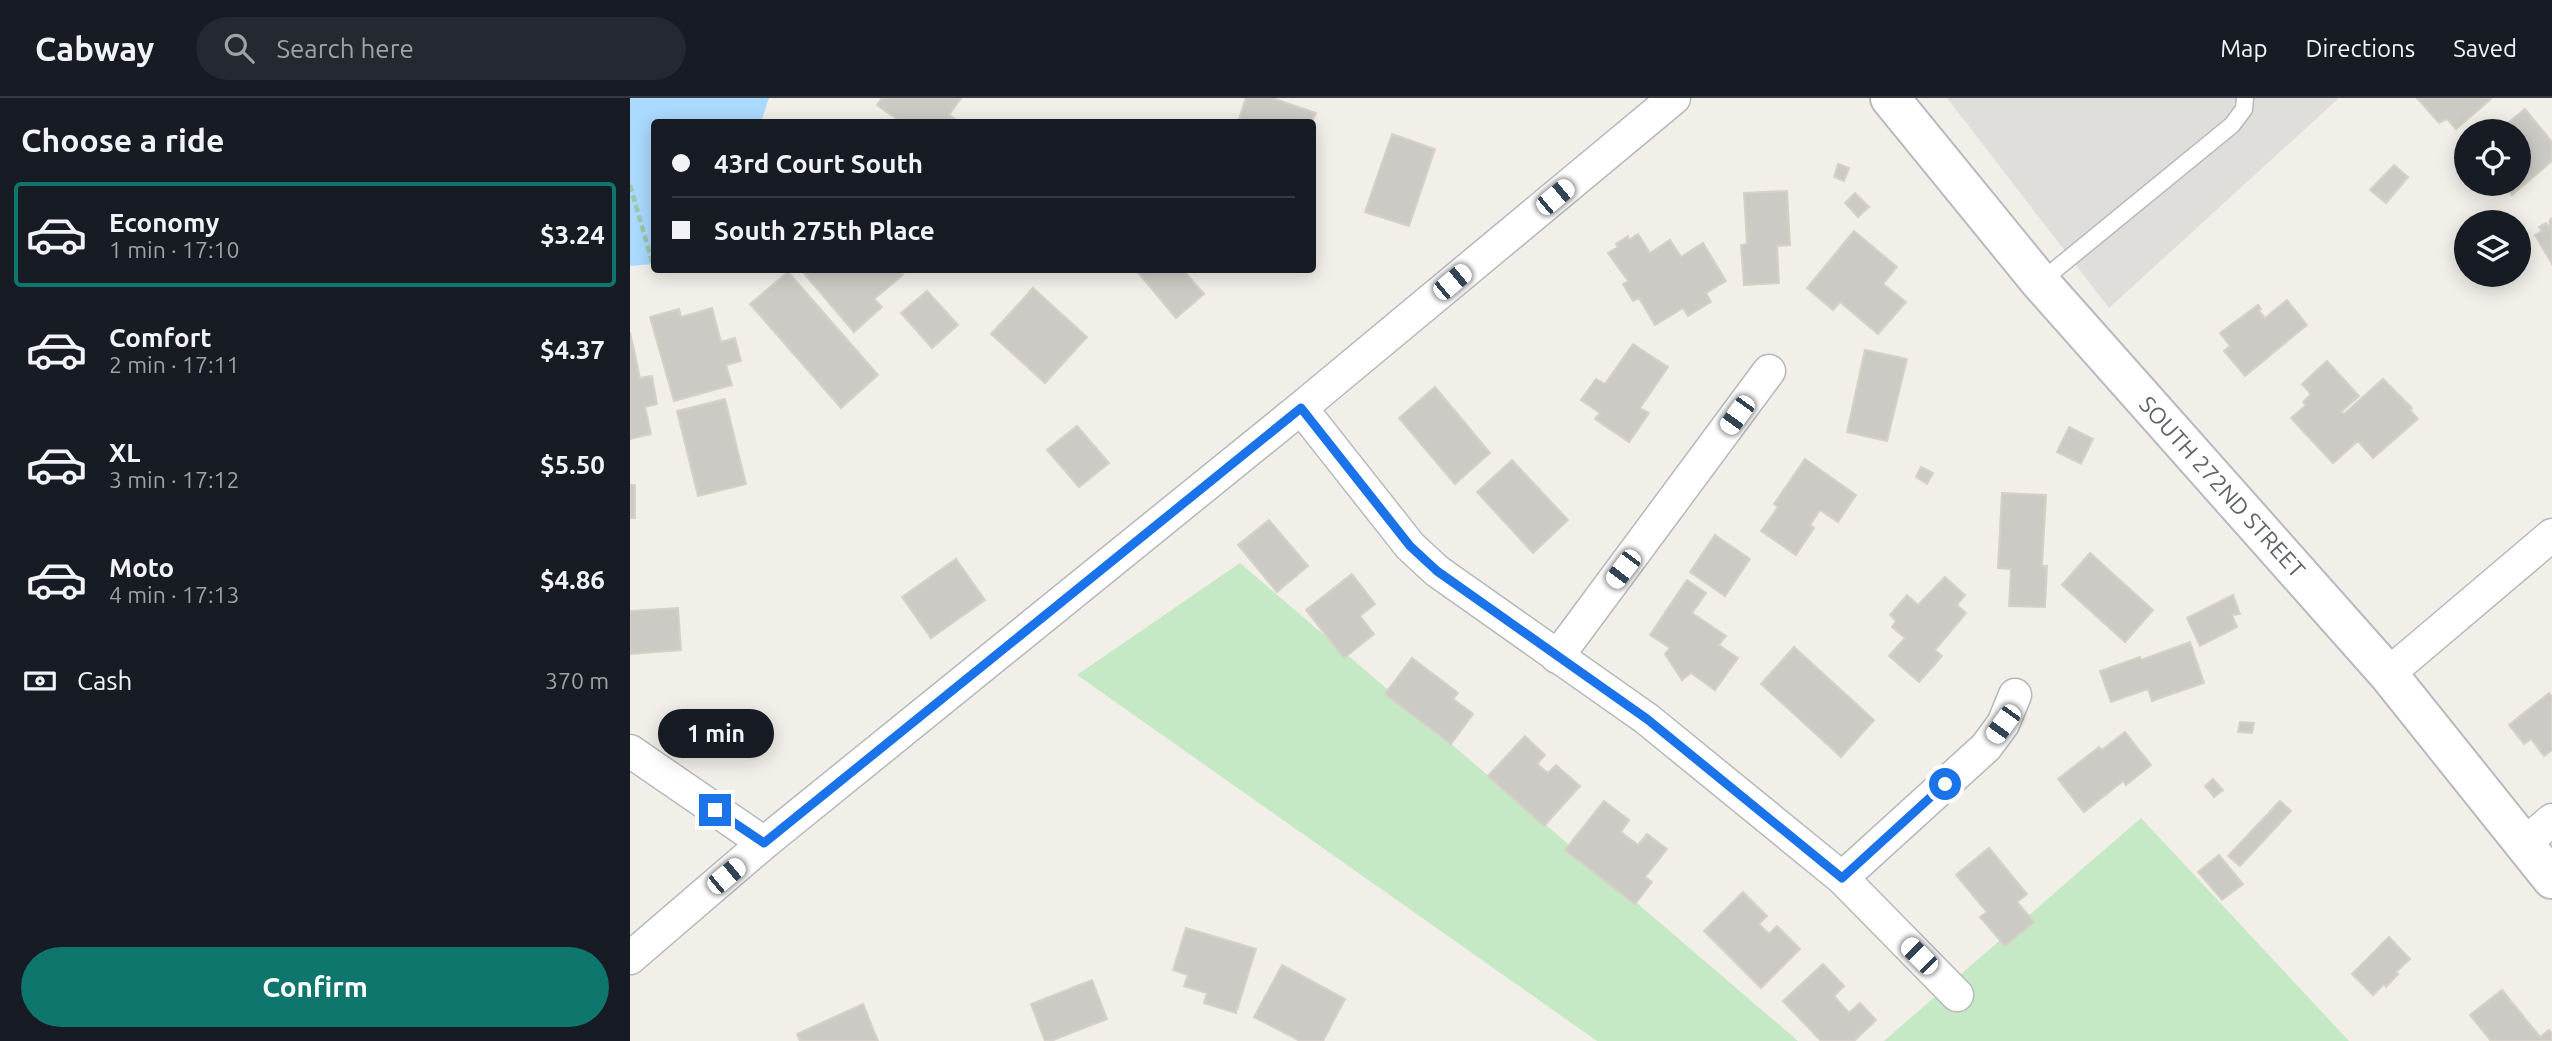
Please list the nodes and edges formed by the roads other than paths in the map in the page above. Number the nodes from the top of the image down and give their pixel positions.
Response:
1 (1674, 98) edge
2 (1890, 98) edge
3 (2245, 98) edge
4 (2040, 282) junction
5 (1769, 371) dead end
6 (1301, 408) junction
7 (2552, 534) edge
8 (1557, 657) junction
9 (2388, 674) junction
10 (2015, 695) dead end
11 (630, 751) edge
12 (2538, 832) edge
13 (764, 843) junction
14 (1842, 878) junction
15 (2552, 879) edge
16 (630, 958) edge
17 (1957, 995) dead end

1 - 6 street
2 - 4 main road, SOUTH 272ND STREET
3 - 4 lane
4 - 9 main road, SOUTH 272ND STREET
5 - 8 street
6 - 8 street
6 - 13 street
7 - 9 street
8 - 14 street
9 - 12 main road, SOUTH 272ND STREET
10 - 14 street
11 - 13 street
12 - 15 main road, SOUTH 272ND STREET
13 - 16 street
14 - 17 street

